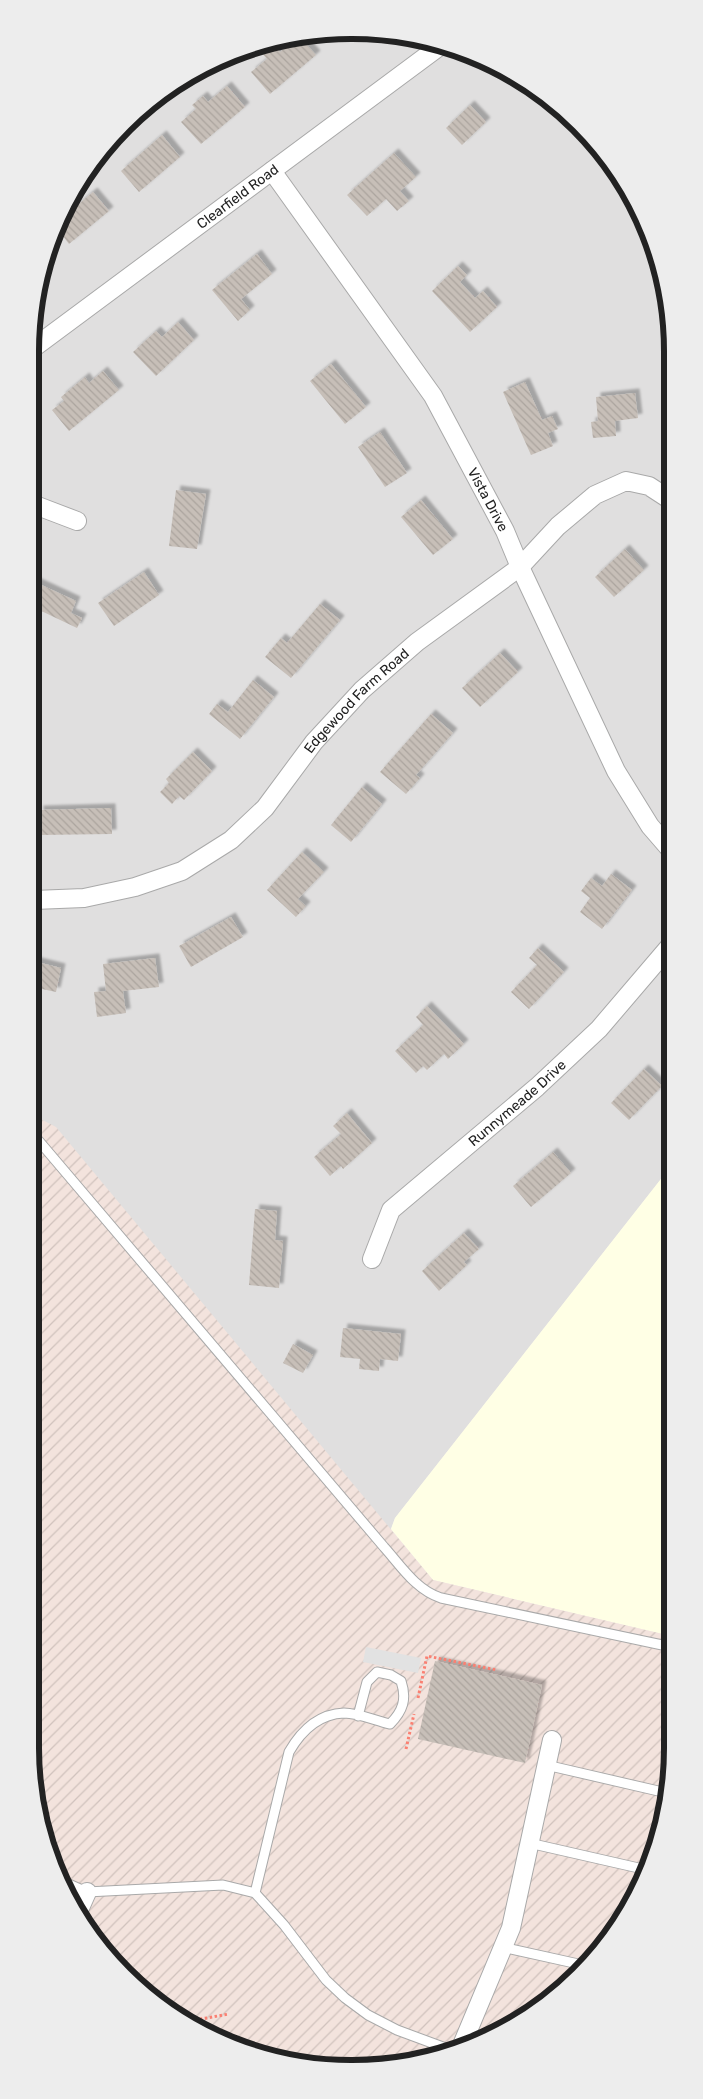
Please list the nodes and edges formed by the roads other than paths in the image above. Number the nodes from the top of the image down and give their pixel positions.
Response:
1 (435, 50) edge
2 (272, 171) junction
3 (39, 344) edge
4 (664, 496) edge
5 (39, 507) edge
6 (77, 521) dead end
7 (520, 567) junction
8 (664, 842) edge
9 (39, 900) edge
10 (664, 953) edge
11 (39, 1141) edge
12 (372, 1259) dead end
13 (664, 1645) edge
14 (358, 1716) junction
15 (552, 1740) dead end
16 (546, 1765) junction
17 (661, 1792) edge
18 (529, 1842) junction
19 (640, 1868) edge
20 (71, 1885) edge
21 (86, 1892) junction
22 (255, 1893) junction
23 (81, 1904) edge
24 (502, 1947) junction
25 (578, 1964) edge
26 (465, 2039) edge
27 (443, 2047) edge

1 - 2 street, Clearfield Road
2 - 3 street, Clearfield Road
2 - 7 street, Vista Drive
4 - 7 street, Edgewood Farm Road
5 - 6 street
7 - 8 street, Vista Drive
7 - 9 street, Edgewood Farm Road
10 - 12 street, Runnymeade Drive
11 - 13 lane
14 - 14 lane
14 - 22 lane
15 - 16 street
16 - 17 lane
16 - 18 street
18 - 19 lane
18 - 24 street
20 - 21 lane
21 - 22 lane
21 - 23 street
22 - 27 lane
24 - 25 lane
24 - 26 street

